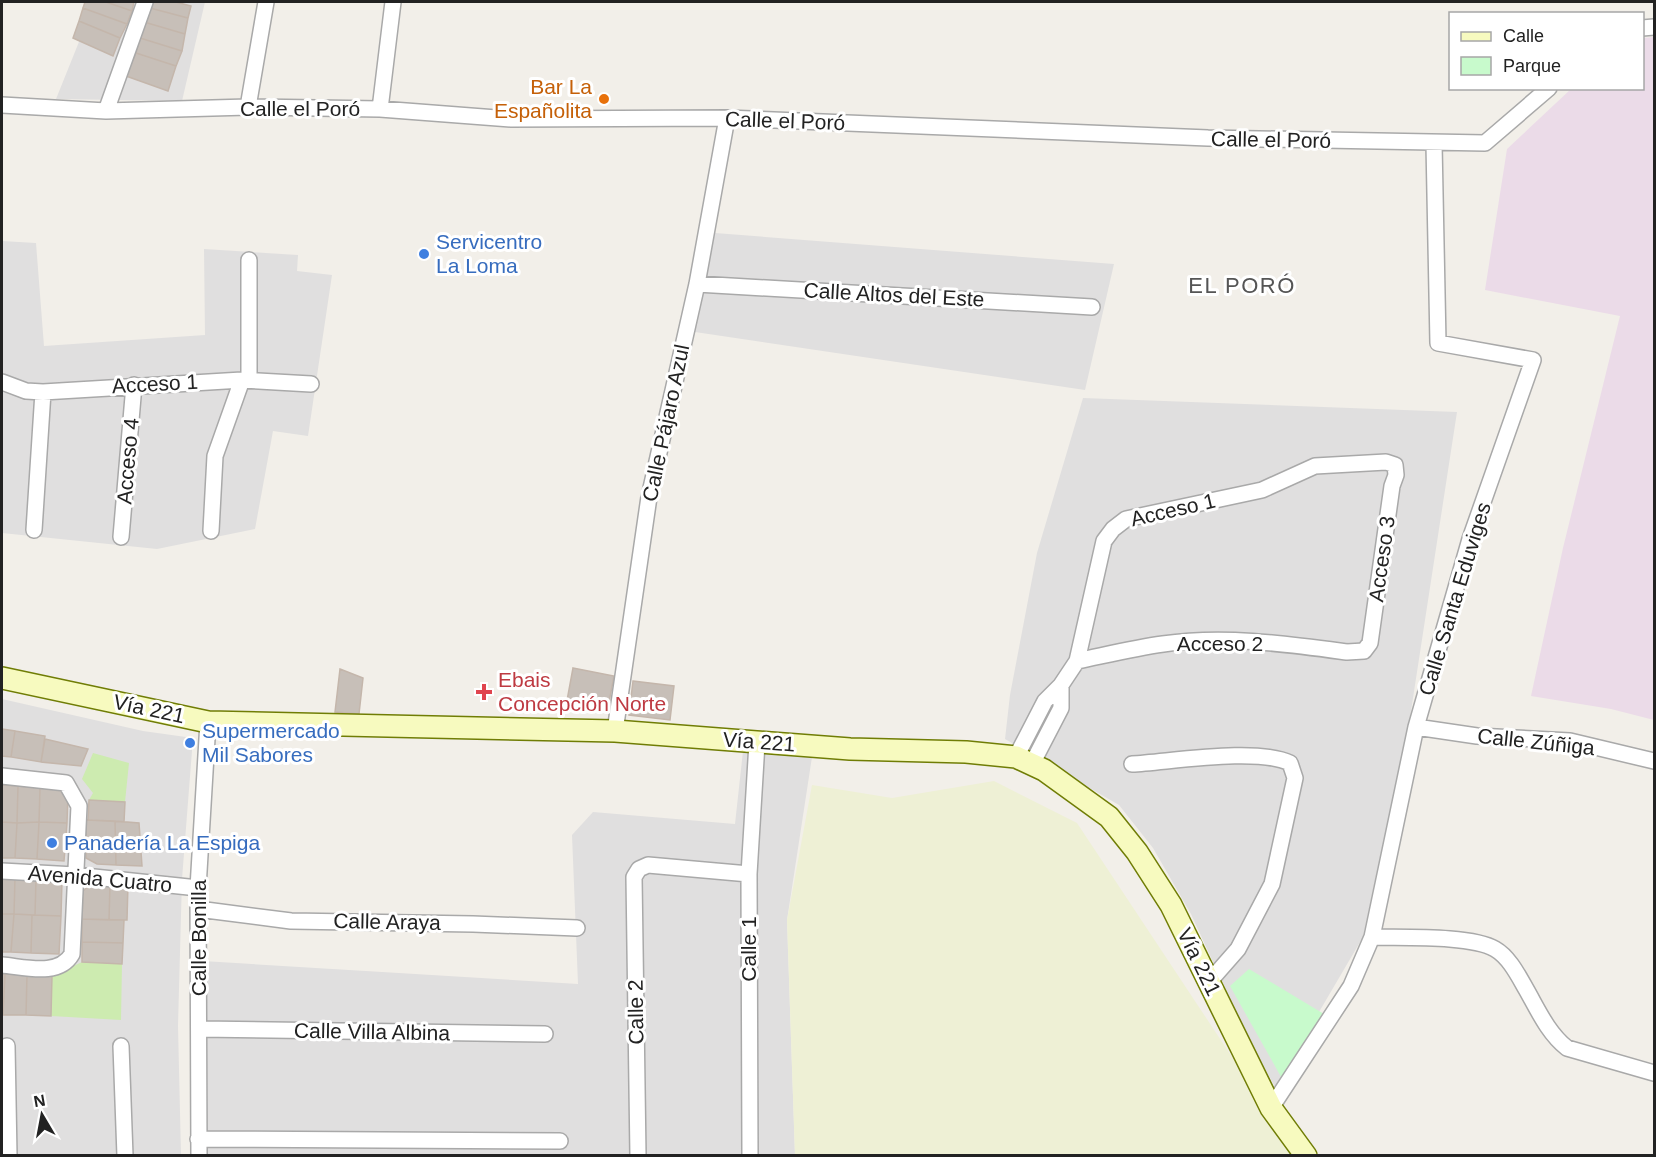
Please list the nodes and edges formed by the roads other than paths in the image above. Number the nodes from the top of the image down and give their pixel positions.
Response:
1 (145, 2) edge
2 (266, 2) edge
3 (393, 2) edge
4 (1547, 90) edge
5 (2, 105) edge
6 (248, 107) junction
7 (380, 109) junction
8 (106, 111) junction
9 (727, 118) junction
10 (1434, 144) junction
11 (249, 260) dead end
12 (697, 284) junction
13 (1092, 307) dead end
14 (246, 380) junction
15 (2, 382) edge
16 (311, 384) dead end
17 (134, 385) junction
18 (43, 392) junction
19 (1395, 465) joint
20 (34, 530) dead end
21 (211, 531) dead end
22 (121, 537) dead end
23 (1364, 651) joint
24 (1077, 661) junction
25 (2, 678) edge
26 (208, 722) junction
27 (1416, 728) junction
28 (615, 730) junction
29 (757, 743) junction
30 (1024, 760) junction
31 (1654, 761) edge
32 (1132, 764) dead end
33 (2, 776) edge
34 (2, 871) edge
35 (749, 874) junction
36 (75, 875) junction
37 (198, 888) junction
38 (198, 909) junction
39 (577, 928) dead end
40 (1372, 937) junction
41 (2, 965) edge
42 (1209, 982) junction
43 (198, 1029) junction
44 (545, 1034) dead end
45 (7, 1046) dead end
46 (121, 1046) dead end
47 (1654, 1073) edge
48 (1271, 1108) junction
49 (198, 1139) junction
50 (560, 1141) dead end
51 (9, 1155) edge
52 (124, 1155) edge
53 (199, 1155) edge
54 (638, 1155) edge
55 (750, 1155) edge
56 (1306, 1155) edge

1 - 8 street
2 - 6 street
3 - 7 street
4 - 10 street, Calle el Poró
5 - 8 street, Calle el Poró
6 - 7 street, Calle el Poró
6 - 8 street, Calle el Poró
7 - 9 street, Calle el Poró
9 - 10 street, Calle el Poró
9 - 12 street, Calle Pájaro Azul
10 - 27 street, Calle Santa Eduviges
11 - 14 street
12 - 13 street, Calle Altos del Este
12 - 28 street, Calle Pájaro Azul
14 - 16 street, Acceso 1
14 - 17 street, Acceso 1
14 - 21 street
15 - 18 street, Acceso 1
17 - 18 street, Acceso 1
17 - 22 street, Acceso 4
18 - 20 street
19 - 23 street, Acceso 3
19 - 24 street, Acceso 1
23 - 24 street, Acceso 2
24 - 30 street, Acceso 1
25 - 26 main road, Vía 221
26 - 28 main road, Vía 221
26 - 37 street, Calle Bonilla
27 - 31 street, Calle Zúñiga
27 - 40 street, Calle Santa Eduviges
28 - 29 main road, Vía 221
29 - 30 main road, Vía 221
29 - 35 street, Calle 1
30 - 42 main road, Vía 221
32 - 42 street
33 - 36 street
34 - 36 street, Avenida Cuatro
35 - 54 street, Calle 2
35 - 55 street, Calle 1
36 - 37 street, Avenida Cuatro
36 - 41 street
37 - 38 street, Calle Bonilla
38 - 39 street, Calle Araya
38 - 43 street, Calle Bonilla
40 - 47 street
40 - 48 street, Calle Santa Eduviges
42 - 48 main road, Vía 221
43 - 44 street, Calle Villa Albina
43 - 49 street, Calle Bonilla
45 - 51 street
46 - 52 street
48 - 56 main road, Vía 221
49 - 50 street
49 - 53 street, Calle Bonilla

